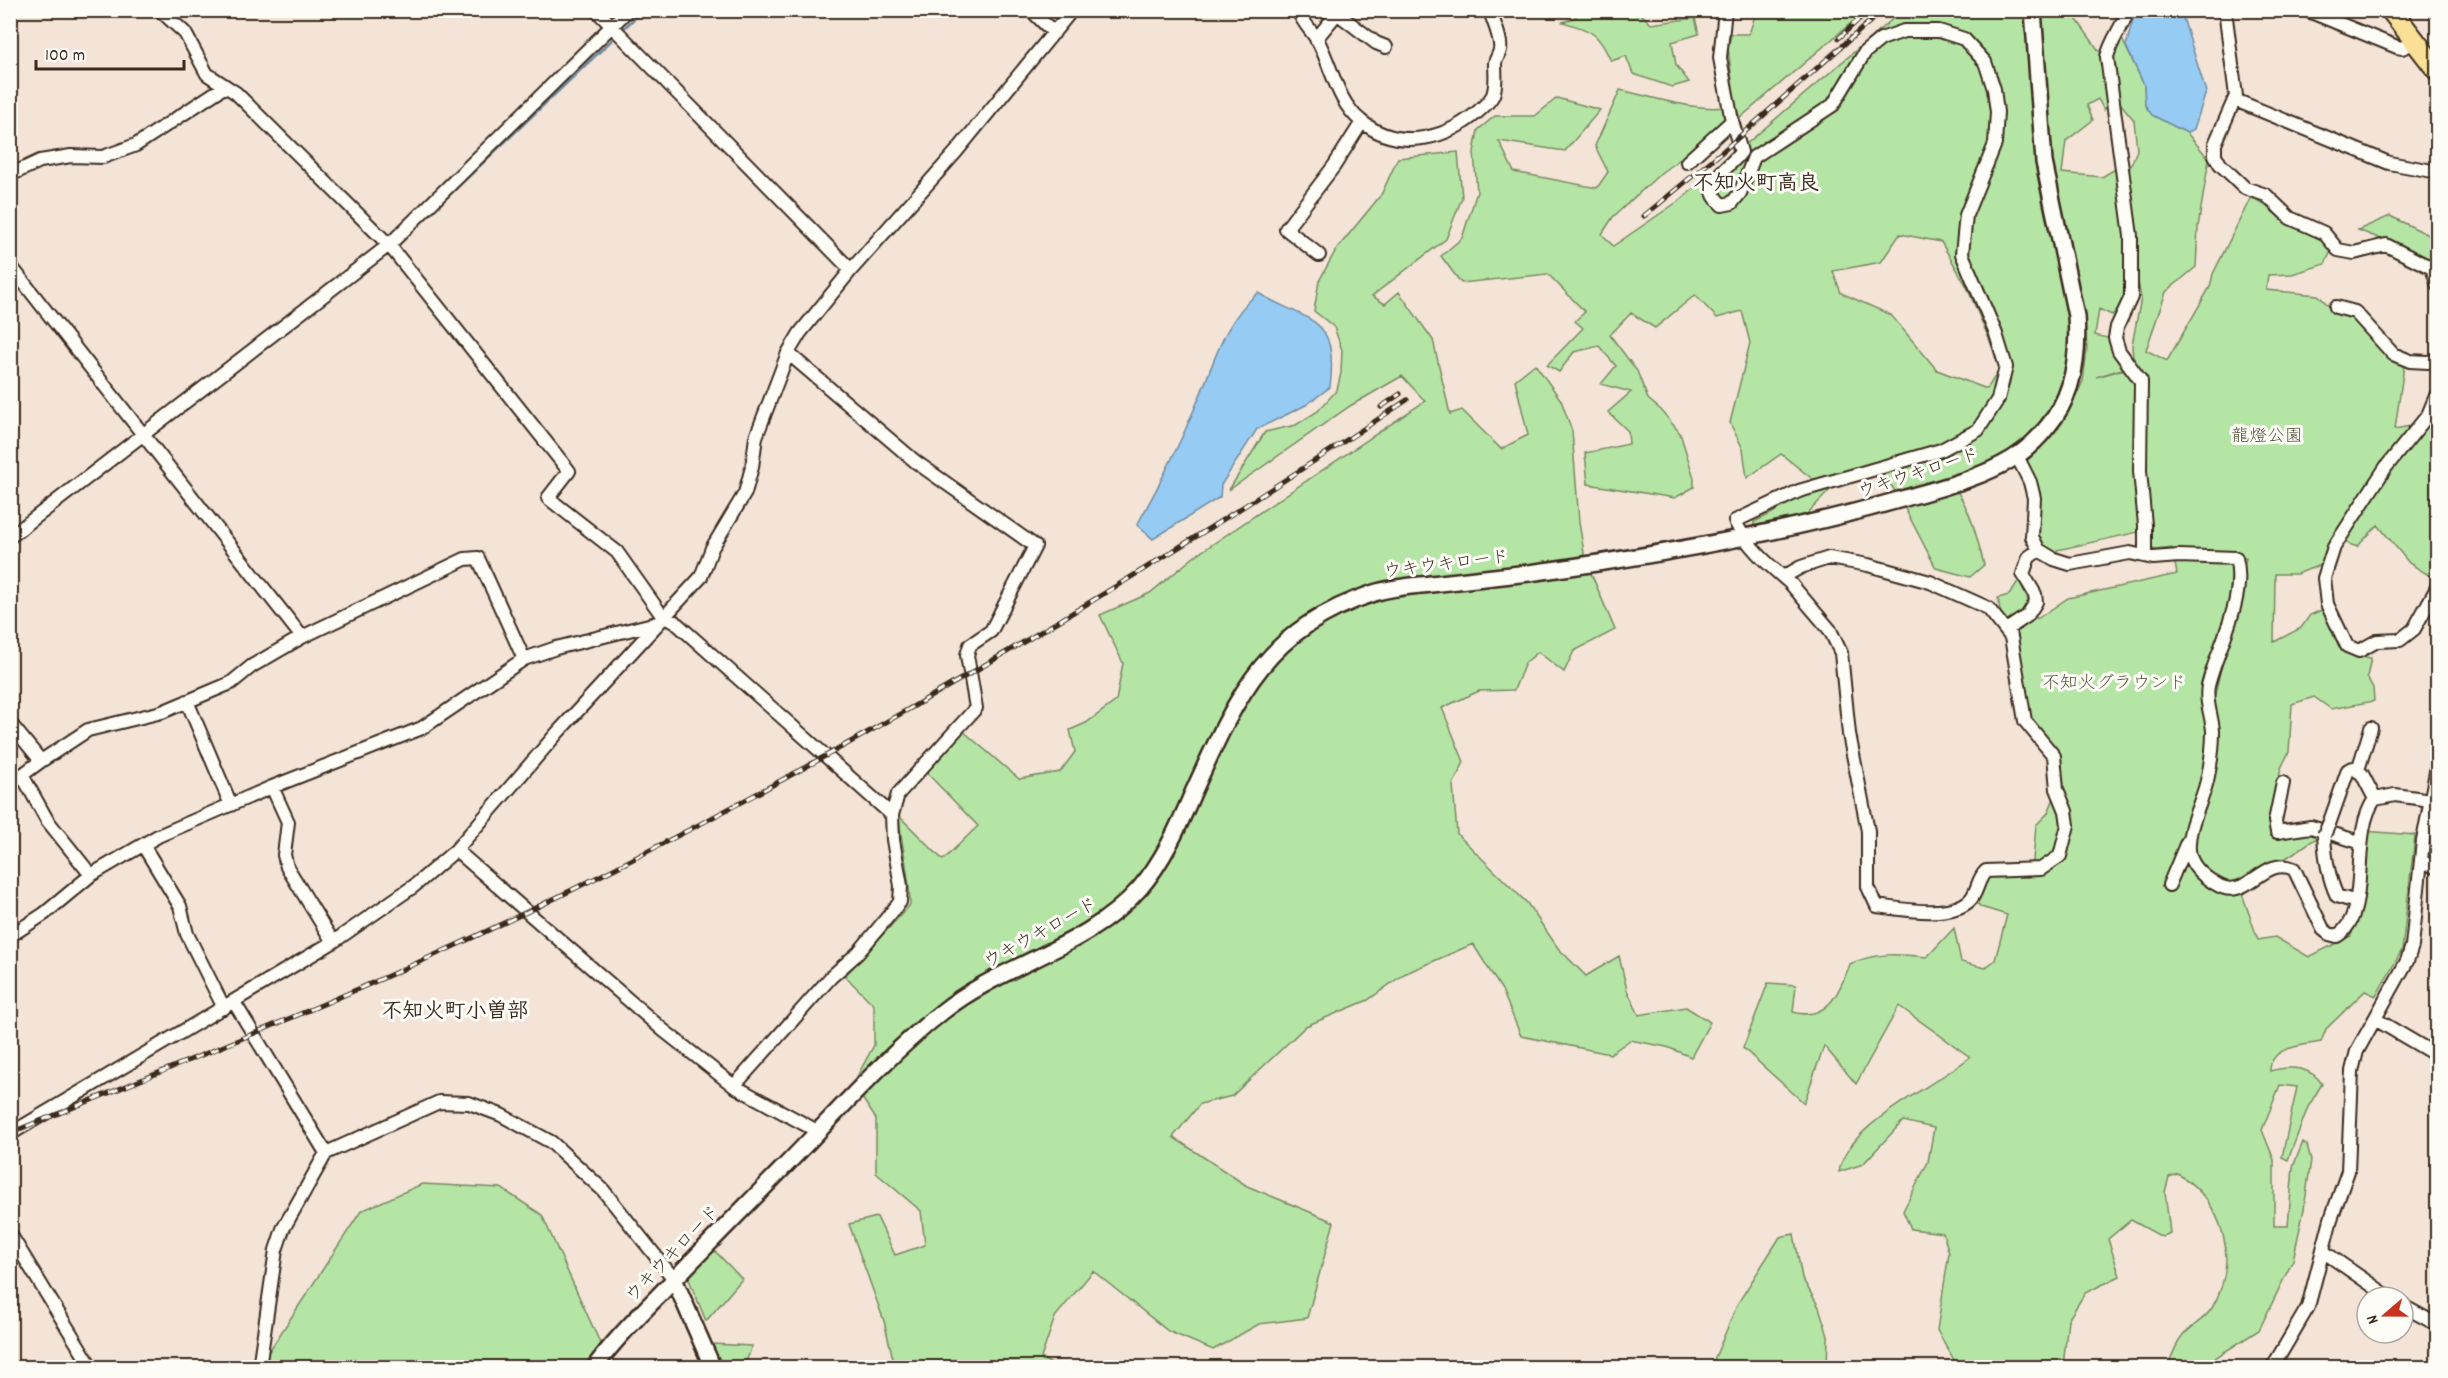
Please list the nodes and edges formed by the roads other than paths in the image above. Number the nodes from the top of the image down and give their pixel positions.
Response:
1 (160, 10) edge
2 (596, 10) edge
3 (628, 10) edge
4 (1031, 10) edge
5 (1072, 10) edge
6 (1298, 10) edge
7 (1490, 10) edge
8 (1725, 10) edge
9 (2033, 10) edge
10 (2128, 10) edge
11 (2225, 10) edge
12 (2306, 10) edge
13 (2391, 10) edge
14 (1339, 12) edge
15 (613, 27) junction
16 (1054, 33) junction
17 (1316, 39) junction
18 (2416, 42) junction
19 (1386, 47) dead end
20 (2438, 71) edge
21 (224, 87) junction
22 (2235, 100) junction
23 (1732, 121) junction
24 (1362, 122) junction
25 (1687, 162) dead end
26 (2438, 172) edge
27 (10, 175) edge
28 (389, 245) junction
29 (1319, 255) dead end
30 (10, 265) edge
31 (851, 270) junction
32 (2438, 286) edge
33 (2336, 307) dead end
34 (788, 353) junction
35 (2438, 360) edge
36 (2438, 391) edge
37 (142, 433) junction
38 (2017, 456) junction
39 (10, 537) edge
40 (1743, 537) junction
41 (2039, 550) junction
42 (2145, 556) junction
43 (1783, 577) junction
44 (2438, 586) edge
45 (660, 620) junction
46 (2006, 630) junction
47 (302, 637) junction
48 (524, 659) junction
49 (187, 701) junction
50 (10, 723) edge
51 (2371, 728) dead end
52 (41, 761) junction
53 (2438, 761) edge
54 (2358, 770) junction
55 (2283, 783) dead end
56 (272, 787) junction
57 (2375, 799) junction
58 (2431, 800) junction
59 (231, 805) junction
60 (892, 815) junction
61 (2190, 840) junction
62 (2359, 842) junction
63 (143, 845) junction
64 (456, 850) junction
65 (2422, 862) junction
66 (2438, 868) edge
67 (91, 875) junction
68 (2169, 885) dead end
69 (2356, 902) junction
70 (10, 936) edge
71 (333, 942) junction
72 (229, 1005) junction
73 (2375, 1019) junction
74 (2438, 1056) edge
75 (734, 1086) junction
76 (819, 1132) junction
77 (10, 1134) edge
78 (326, 1153) junction
79 (10, 1234) edge
80 (2324, 1252) junction
81 (674, 1280) junction
82 (2370, 1285) edge
83 (2415, 1313) edge
84 (2438, 1325) edge
85 (92, 1368) edge
86 (259, 1368) edge
87 (594, 1368) edge
88 (713, 1368) edge
89 (2272, 1368) edge

1 - 21 street
2 - 15 street
3 - 15 street
4 - 16 street
5 - 16 street
6 - 17 street
7 - 24 street
8 - 23 street
9 - 38 street, ウキウキロード
10 - 42 street
11 - 22 street
12 - 18 street
13 - 18 highway
14 - 17 street
14 - 19 street
15 - 28 street
15 - 31 street
16 - 31 street
17 - 24 street
18 - 20 highway
21 - 27 street
21 - 28 street
22 - 26 street
22 - 32 street
23 - 25 street
23 - 40 street
24 - 29 street
28 - 37 street
28 - 45 street
30 - 37 street
31 - 34 street
33 - 35 street
34 - 45 street
34 - 60 street
36 - 44 street
37 - 39 street
37 - 47 street
38 - 40 street, ウキウキロード
38 - 41 street
40 - 43 street
40 - 76 street, ウキウキロード
41 - 42 street
41 - 46 street
42 - 61 street
43 - 46 street
43 - 46 street
45 - 48 street
45 - 60 street
45 - 64 street
47 - 48 street
47 - 49 street
48 - 56 street
49 - 52 street
49 - 59 street
50 - 52 street
51 - 54 street
52 - 67 street
53 - 58 street
54 - 57 street
54 - 69 street
55 - 62 street
56 - 59 street
56 - 71 street
57 - 58 street
57 - 62 street
58 - 65 street
59 - 63 street
60 - 75 street
61 - 68 street
61 - 69 street
62 - 69 street
63 - 67 street
63 - 72 street
64 - 71 street
64 - 75 street
65 - 66 street
65 - 73 street
67 - 70 street
71 - 72 street
72 - 77 street
72 - 78 street
73 - 74 street
73 - 80 street
75 - 76 street
76 - 81 street, ウキウキロード
78 - 81 street
78 - 86 street
79 - 85 street
80 - 82 street
80 - 89 street
81 - 87 street, ウキウキロード
81 - 88 street
83 - 84 street

